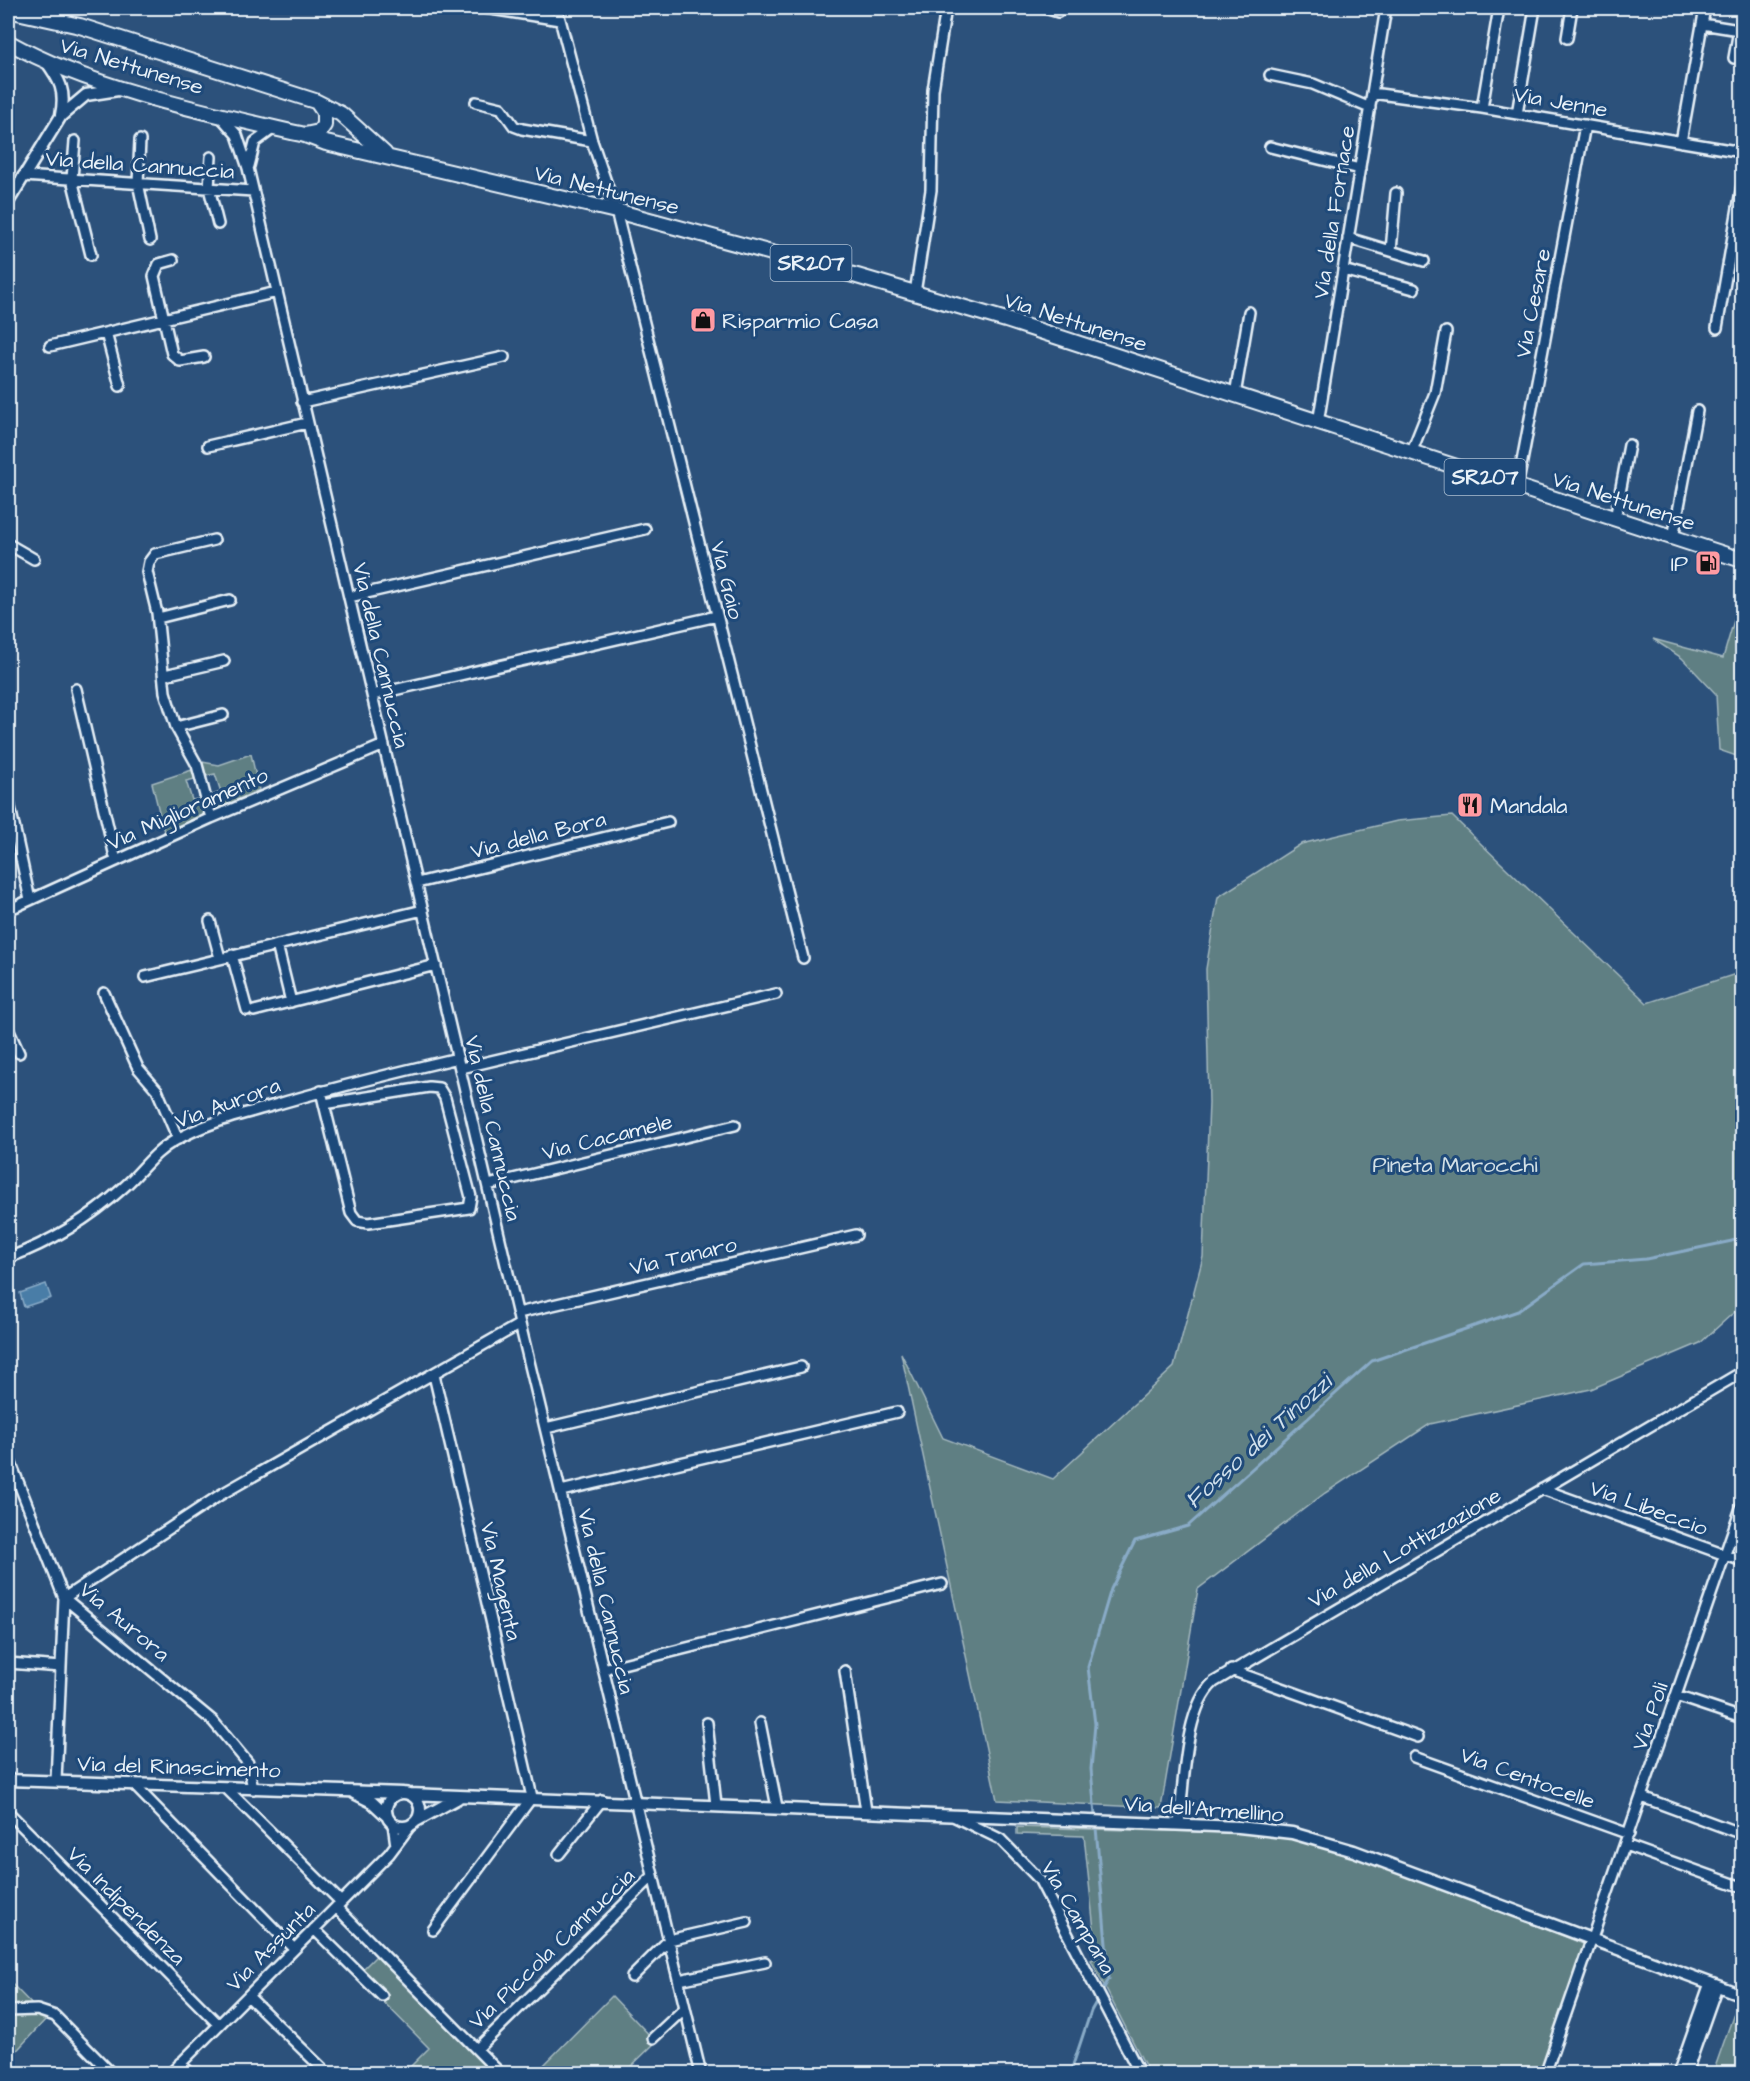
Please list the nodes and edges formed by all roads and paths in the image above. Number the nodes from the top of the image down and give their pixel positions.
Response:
1 (47, 8) edge
2 (484, 8) edge
3 (557, 8) edge
4 (946, 8) edge
5 (1045, 8) edge
6 (1386, 8) edge
7 (1499, 8) edge
8 (1535, 8) edge
9 (1572, 8) edge
10 (1705, 8) edge
11 (8, 10) edge
12 (26, 11) edge
13 (1058, 12) dead end
14 (560, 20) junction
15 (8, 23) edge
16 (1702, 24) junction
17 (80, 26) junction
18 (8, 36) edge
19 (1567, 38) dead end
20 (13, 45) edge
21 (1734, 58) dead end
22 (45, 60) junction
23 (1270, 75) dead end
24 (127, 90) junction
25 (1372, 93) junction
26 (315, 101) junction
27 (476, 102) dead end
28 (1370, 108) junction
29 (1482, 108) junction
30 (218, 114) junction
31 (1517, 114) junction
32 (61, 116) junction
33 (1585, 125) junction
34 (274, 128) junction
35 (305, 135) junction
36 (140, 140) dead end
37 (75, 141) dead end
38 (592, 141) junction
39 (1681, 142) junction
40 (1270, 147) dead end
41 (1743, 152) edge
42 (387, 156) junction
43 (211, 157) dead end
44 (248, 168) junction
45 (1360, 169) junction
46 (23, 176) junction
47 (72, 179) junction
48 (138, 183) junction
49 (1743, 185) edge
50 (209, 188) junction
51 (253, 190) junction
52 (1396, 193) dead end
53 (8, 202) edge
54 (616, 211) junction
55 (218, 224) dead end
56 (1348, 238) junction
57 (150, 240) dead end
58 (1391, 251) junction
59 (91, 255) dead end
60 (173, 260) dead end
61 (1424, 261) dead end
62 (1343, 270) junction
63 (1414, 289) dead end
64 (277, 292) junction
65 (915, 293) junction
66 (1249, 312) dead end
67 (164, 319) junction
68 (1717, 328) dead end
69 (1446, 332) dead end
70 (105, 333) junction
71 (50, 346) dead end
72 (204, 357) dead end
73 (504, 357) dead end
74 (120, 386) dead end
75 (1235, 395) junction
76 (302, 402) junction
77 (1697, 411) dead end
78 (307, 423) junction
79 (1318, 423) junction
80 (1629, 445) dead end
81 (208, 446) dead end
82 (1411, 453) junction
83 (1517, 488) junction
84 (1615, 519) junction
85 (645, 529) dead end
86 (1673, 538) junction
87 (214, 540) dead end
88 (8, 544) edge
89 (34, 559) dead end
90 (1743, 560) edge
91 (348, 597) junction
92 (230, 600) dead end
93 (717, 616) junction
94 (158, 618) junction
95 (224, 661) dead end
96 (165, 675) junction
97 (76, 689) dead end
98 (372, 694) junction
99 (223, 715) dead end
100 (176, 727) junction
101 (384, 745) junction
102 (8, 798) edge
103 (211, 818) junction
104 (668, 822) dead end
105 (116, 861) junction
106 (417, 883) junction
107 (30, 900) junction
108 (8, 910) edge
109 (423, 910) junction
110 (210, 921) dead end
111 (277, 945) junction
112 (232, 956) junction
113 (220, 958) junction
114 (803, 958) dead end
115 (436, 965) junction
116 (145, 976) dead end
117 (104, 993) dead end
118 (776, 994) dead end
119 (291, 1002) junction
120 (8, 1029) edge
121 (19, 1053) dead end
122 (458, 1058) junction
123 (461, 1068) junction
124 (321, 1091) junction
125 (324, 1104) junction
126 (735, 1125) dead end
127 (178, 1139) junction
128 (488, 1185) junction
129 (856, 1235) dead end
130 (8, 1258) edge
131 (518, 1313) junction
132 (520, 1324) junction
133 (801, 1367) dead end
134 (1743, 1372) edge
135 (434, 1375) junction
136 (897, 1412) dead end
137 (546, 1428) junction
138 (8, 1456) edge
139 (1542, 1489) junction
140 (561, 1491) junction
141 (1743, 1505) edge
142 (1725, 1555) junction
143 (1743, 1561) edge
144 (942, 1584) dead end
145 (64, 1598) junction
146 (8, 1663) edge
147 (61, 1667) junction
148 (603, 1669) junction
149 (1231, 1670) junction
150 (845, 1671) dead end
151 (1676, 1696) junction
152 (1743, 1718) edge
153 (707, 1723) dead end
154 (760, 1723) dead end
155 (1418, 1737) dead end
156 (1414, 1757) dead end
157 (8, 1780) edge
158 (56, 1781) junction
159 (133, 1784) junction
160 (226, 1788) junction
161 (253, 1789) junction
162 (349, 1791) junction
163 (406, 1793) junction
164 (461, 1797) junction
165 (532, 1797) junction
166 (1642, 1797) junction
167 (602, 1800) junction
168 (635, 1801) junction
169 (716, 1804) junction
170 (777, 1807) junction
171 (866, 1811) junction
172 (8, 1812) edge
173 (948, 1814) junction
174 (390, 1820) junction
175 (413, 1824) junction
176 (1179, 1824) junction
177 (1629, 1834) junction
178 (1743, 1834) edge
179 (396, 1845) junction
180 (1625, 1845) junction
181 (559, 1854) dead end
182 (653, 1876) junction
183 (1743, 1887) edge
184 (338, 1905) junction
185 (747, 1922) dead end
186 (314, 1929) junction
187 (433, 1930) dead end
188 (1593, 1939) junction
189 (669, 1940) junction
190 (294, 1949) junction
191 (765, 1962) dead end
192 (632, 1977) dead end
193 (679, 1980) junction
194 (1714, 1985) junction
195 (1743, 1995) edge
196 (248, 1996) junction
197 (382, 1996) dead end
198 (686, 2008) junction
199 (8, 2011) edge
200 (219, 2025) junction
201 (653, 2038) dead end
202 (477, 2049) junction
203 (180, 2063) junction
204 (112, 2073) edge
205 (170, 2073) edge
206 (191, 2073) edge
207 (328, 2073) edge
208 (501, 2073) edge
209 (701, 2073) edge
210 (1140, 2073) edge
211 (1545, 2073) edge
212 (1678, 2073) edge
213 (1686, 2073) edge

1 - 17 street
2 - 14 street
3 - 14 street, Via Gaio
4 - 65 street
5 - 13 street
6 - 25 street, Via della Fornace
7 - 29 street
8 - 31 street
9 - 19 street
10 - 16 street
11 - 12 main road, Via Nettunense
12 - 15 main road
12 - 17 main road, Via Nettunense
14 - 38 street, Via Gaio
16 - 21 street
16 - 39 street
17 - 26 main road, Via Nettunense
18 - 20 main road, Via Nettunense
20 - 22 main road, Via Nettunense
22 - 24 main road, Via Nettunense
22 - 32 street
23 - 28 street
24 - 30 main road, Via Nettunense
24 - 32 street
25 - 28 street, Via della Fornace
25 - 29 street, Via Jenne
26 - 35 main road
26 - 42 main road, Via Nettunense / SR207
27 - 38 street
28 - 45 street, Via della Fornace
29 - 31 street, Via Jenne
30 - 34 main road, Via Nettunense
30 - 44 street, Via della Cannuccia
31 - 33 street, Via Jenne
32 - 46 street
33 - 39 street, Via Jenne
33 - 83 street, Via Cesare
34 - 35 main road, Via Nettunense
34 - 44 street, Via della Cannuccia
35 - 42 main road, Via Nettunense / SR207
36 - 48 street
37 - 47 street
38 - 54 street, Via Gaio
39 - 41 street, Via Jenne
40 - 45 street
42 - 54 main road, Via Nettunense / SR207
43 - 50 street
44 - 51 street, Via della Cannuccia
45 - 56 street, Via della Fornace
46 - 47 street, Via della Cannuccia
46 - 53 street
47 - 48 street, Via della Cannuccia
47 - 59 street
48 - 50 street, Via della Cannuccia
48 - 57 street
49 - 68 street
50 - 51 street, Via della Cannuccia
50 - 55 street
51 - 64 street, Via della Cannuccia
52 - 58 street
54 - 65 main road, Via Nettunense / SR207
54 - 93 street, Via Gaio
56 - 58 street
56 - 62 street, Via della Fornace
58 - 61 street
60 - 67 street
62 - 63 street
62 - 79 street, Via della Fornace
64 - 67 street
64 - 76 street, Via della Cannuccia
65 - 75 main road, Via Nettunense / SR207
66 - 75 street
67 - 70 street
67 - 72 street
69 - 82 street
70 - 71 street
70 - 74 street
73 - 76 street
75 - 79 main road, Via Nettunense / SR207
76 - 78 street, Via della Cannuccia
77 - 86 street
78 - 81 street
78 - 91 street, Via della Cannuccia
79 - 82 main road, Via Nettunense / SR207
80 - 84 street
82 - 83 main road, Via Nettunense / SR207
83 - 84 main road, Via Nettunense / SR207
84 - 86 main road, Via Nettunense / SR207
85 - 91 street
86 - 90 main road, Via Nettunense / SR207
87 - 94 street
88 - 89 street
91 - 98 street, Via della Cannuccia
92 - 94 street
93 - 98 street
93 - 114 street, Via Gaio
94 - 96 street
95 - 96 street
96 - 100 street
97 - 105 street
98 - 101 street, Via della Cannuccia
99 - 100 street
100 - 103 street
101 - 103 street, Via Miglioramento
101 - 106 street, Via della Cannuccia
102 - 107 street
103 - 105 street, Via Miglioramento
104 - 106 street, Via della Bora
105 - 107 street, Via Miglioramento
106 - 109 street, Via della Cannuccia
107 - 108 street, Via Miglioramento
109 - 111 street
109 - 115 street, Via della Cannuccia
110 - 113 street
111 - 112 street
111 - 119 street
112 - 113 street
112 - 119 street
113 - 116 street
115 - 119 street
115 - 122 street, Via della Cannuccia
117 - 127 street
118 - 123 street
120 - 121 street
122 - 123 street, Via della Cannuccia
122 - 124 street, Via Aurora
123 - 128 street, Via della Cannuccia
124 - 125 street
124 - 127 street, Via Aurora
125 - 125 street
126 - 128 street, Via Cacamele
127 - 130 street, Via Aurora
128 - 131 street, Via della Cannuccia
129 - 131 street, Via Tanaro
131 - 132 street, Via della Cannuccia
132 - 135 street
132 - 137 street, Via della Cannuccia
133 - 137 street
134 - 139 street, Via della Lottizzazione
135 - 145 street
135 - 165 street, Via Magenta
136 - 140 street
137 - 140 street, Via della Cannuccia
138 - 145 street, Via Aurora
139 - 142 street, Via Libeccio
139 - 149 street, Via della Lottizzazione
140 - 148 street, Via della Cannuccia
141 - 142 street, Via Poli
142 - 143 street, Via Libeccio
142 - 151 street, Via Poli
144 - 148 street
145 - 147 street
145 - 161 street, Via Aurora
146 - 147 street
147 - 158 street
148 - 168 street, Via della Cannuccia
149 - 155 street
149 - 176 street, Via della Lottizzazione
150 - 171 street
151 - 152 street
151 - 166 street, Via Poli
153 - 169 street
154 - 170 street
156 - 177 street, Via Centocelle
157 - 158 street, Via del Rinascimento
158 - 159 street, Via del Rinascimento
159 - 160 street, Via del Rinascimento
159 - 190 street
160 - 161 street, Via del Rinascimento
160 - 184 street
161 - 162 street, Via del Rinascimento
162 - 163 street, Via del Rinascimento
162 - 174 street, Via del Rinascimento
163 - 164 street, Via del Rinascimento
163 - 174 street
163 - 175 street
164 - 165 street, Via del Rinascimento
164 - 175 street, Via del Rinascimento
165 - 167 street, Via del Rinascimento
165 - 187 street
166 - 177 street, Via Poli
166 - 178 street
167 - 168 street, Via del Rinascimento
167 - 181 street
168 - 169 street, Via dell'Armellino
168 - 182 street, Via della Cannuccia
169 - 170 street, Via dell'Armellino
170 - 171 street, Via dell'Armellino
171 - 173 street, Via dell'Armellino
172 - 200 street, Via Indipendenza
173 - 176 street, Via dell'Armellino
173 - 210 street, Via Campana
174 - 175 street
174 - 179 street
175 - 179 street, Via Assunta
176 - 188 street, Via dell'Armellino
177 - 180 street, Via Poli
179 - 184 street, Via Assunta
180 - 183 street
180 - 188 street, Via Poli
182 - 189 street, Via della Cannuccia
182 - 202 street, Via Piccola Cannuccia
184 - 186 street, Via Assunta
184 - 202 street
185 - 189 street
186 - 190 street, Via Assunta
186 - 197 street
188 - 194 street, Via dell'Armellino
188 - 211 street, Via Poli
189 - 192 street
189 - 193 street, Via della Cannuccia
190 - 196 street, Via Assunta
191 - 193 street
193 - 198 street, Via della Cannuccia
194 - 195 street, Via dell'Armellino
194 - 212 street
194 - 213 street
196 - 200 street, Via Assunta
196 - 207 street
198 - 201 street
198 - 209 street, Via della Cannuccia
199 - 204 street
200 - 203 street, Via Assunta
202 - 208 street
203 - 205 street, Via Assunta
203 - 206 street

